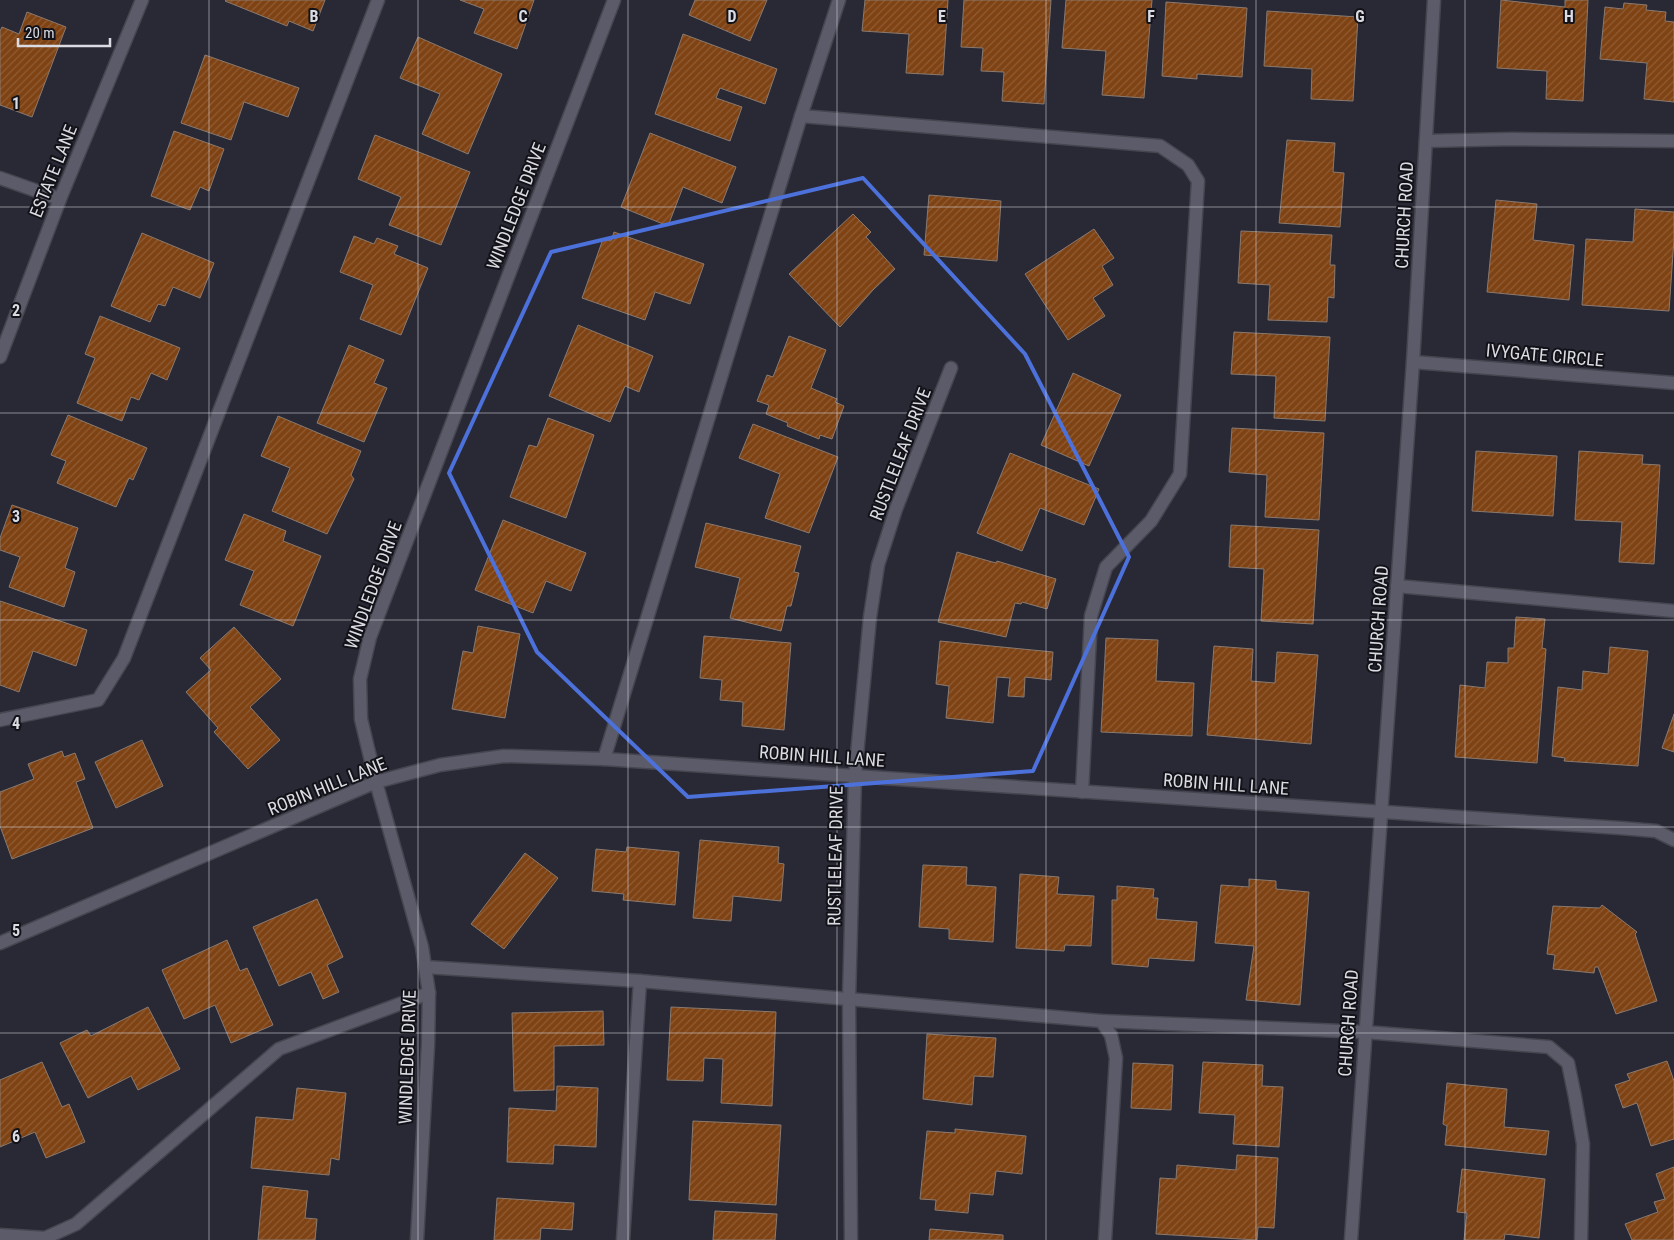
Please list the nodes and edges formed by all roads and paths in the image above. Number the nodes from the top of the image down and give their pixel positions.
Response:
1 (142, 0) edge
2 (378, 0) edge
3 (614, 0) edge
4 (839, 0) edge
5 (1434, 0) edge
6 (801, 116) junction
7 (1426, 141) junction
8 (1674, 141) edge
9 (0, 178) edge
10 (60, 199) junction
11 (0, 357) edge
12 (1413, 362) junction
13 (951, 368) dead end
14 (1674, 383) edge
15 (1398, 586) junction
16 (1674, 611) edge
17 (0, 720) edge
18 (604, 759) junction
19 (855, 776) junction
20 (376, 782) junction
21 (1082, 792) junction
22 (1382, 812) junction
23 (1674, 840) edge
24 (0, 943) edge
25 (425, 967) junction
26 (640, 981) junction
27 (429, 993) junction
28 (849, 999) junction
29 (1101, 1021) junction
30 (1365, 1032) junction
31 (0, 1235) edge
32 (416, 1240) edge
33 (623, 1240) edge
34 (851, 1240) edge
35 (1105, 1240) edge
36 (1351, 1240) edge
37 (1581, 1240) edge

1 - 10 street, ESTATE LANE
2 - 17 street
3 - 20 street, WINDLEDGE DRIVE
4 - 6 street
5 - 7 street, CHURCH ROAD
6 - 18 street
6 - 21 street
7 - 8 street
7 - 12 street, CHURCH ROAD
9 - 10 street
10 - 11 street, ESTATE LANE
12 - 14 street, IVYGATE CIRCLE
12 - 15 street, CHURCH ROAD
13 - 19 street, RUSTLELEAF DRIVE
15 - 16 street
15 - 22 street, CHURCH ROAD
18 - 19 street, ROBIN HILL LANE
18 - 20 street, ROBIN HILL LANE
19 - 21 street, ROBIN HILL LANE
19 - 28 street, RUSTLELEAF DRIVE
20 - 24 street, ROBIN HILL LANE
20 - 25 street, WINDLEDGE DRIVE
21 - 22 street, ROBIN HILL LANE
22 - 23 street, ROBIN HILL LANE
22 - 30 street, CHURCH ROAD
25 - 26 street
25 - 27 street, WINDLEDGE DRIVE
26 - 28 street
26 - 33 street
27 - 31 street
27 - 32 street, WINDLEDGE DRIVE
28 - 29 street
28 - 34 street, RUSTLELEAF DRIVE
29 - 30 street
29 - 35 street
30 - 36 street, CHURCH ROAD
30 - 37 street

